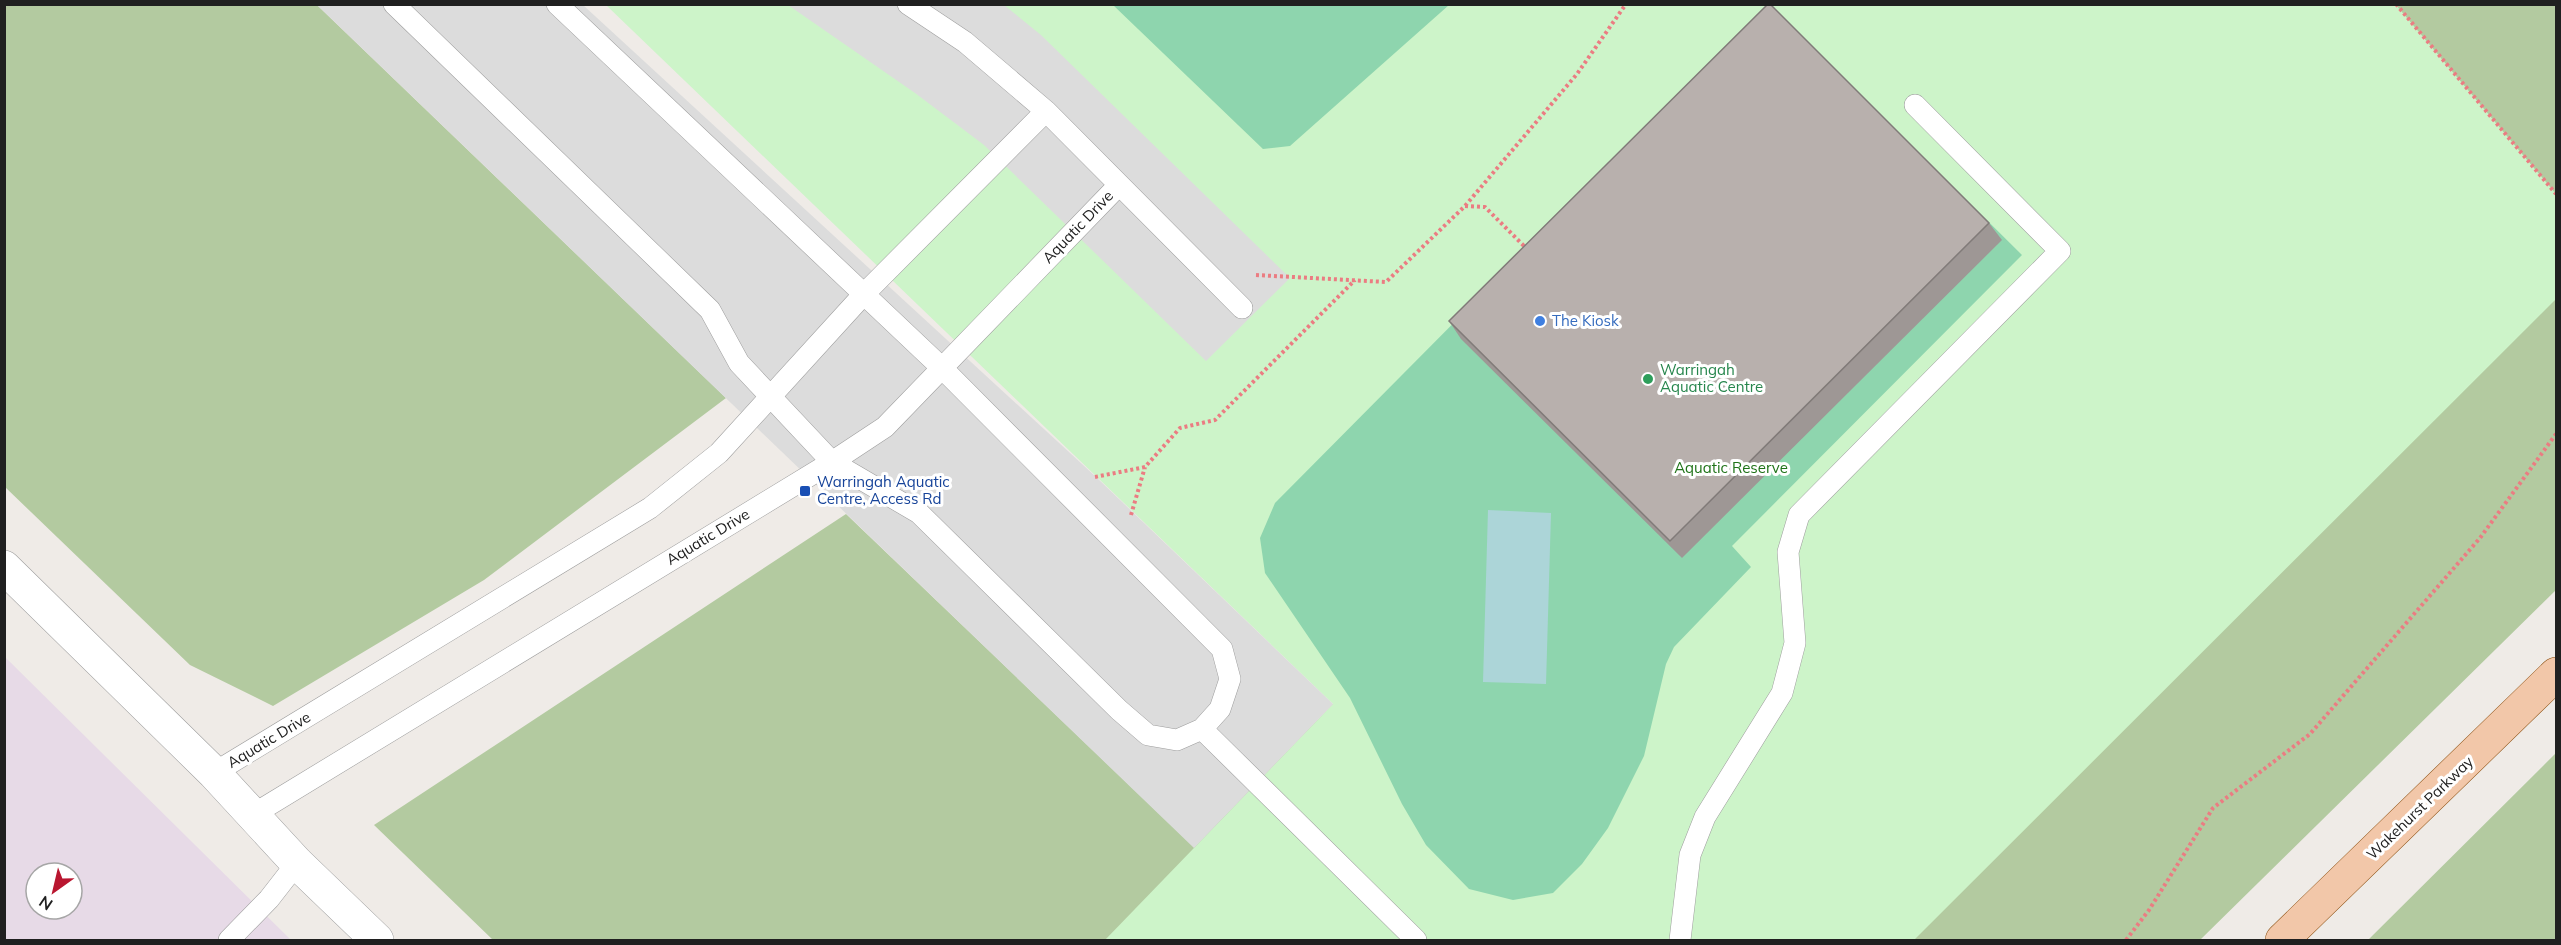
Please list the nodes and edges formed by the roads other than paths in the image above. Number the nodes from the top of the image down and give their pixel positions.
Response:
1 (394, 4) edge
2 (557, 4) edge
3 (908, 4) edge
4 (1915, 105) dead end
5 (1046, 111) junction
6 (1119, 185) junction
7 (863, 296) junction
8 (1242, 308) dead end
9 (942, 368) junction
10 (771, 399) junction
11 (832, 462) junction
12 (4, 567) edge
13 (2556, 674) edge
14 (1202, 729) junction
15 (214, 773) junction
16 (254, 814) junction
17 (297, 863) junction
18 (229, 940) edge
19 (377, 940) edge
20 (1416, 940) edge
21 (1680, 940) edge
22 (2282, 940) edge

1 - 10 lane
2 - 7 lane
3 - 5 lane
4 - 21 lane
5 - 6 lane, Aquatic Drive
5 - 7 lane, Aquatic Drive
6 - 8 lane
6 - 9 lane, Aquatic Drive
7 - 9 lane
7 - 10 lane, Aquatic Drive
9 - 11 lane, Aquatic Drive
9 - 14 lane
10 - 11 lane
10 - 15 lane, Aquatic Drive
11 - 14 lane
11 - 16 lane, Aquatic Drive
12 - 15 street, Aquatic Drive
13 - 22 main road, Wakehurst Parkway
14 - 20 lane
15 - 16 street, Aquatic Drive
16 - 17 street, Aquatic Drive
17 - 18 lane
17 - 19 street, Aquatic Drive

